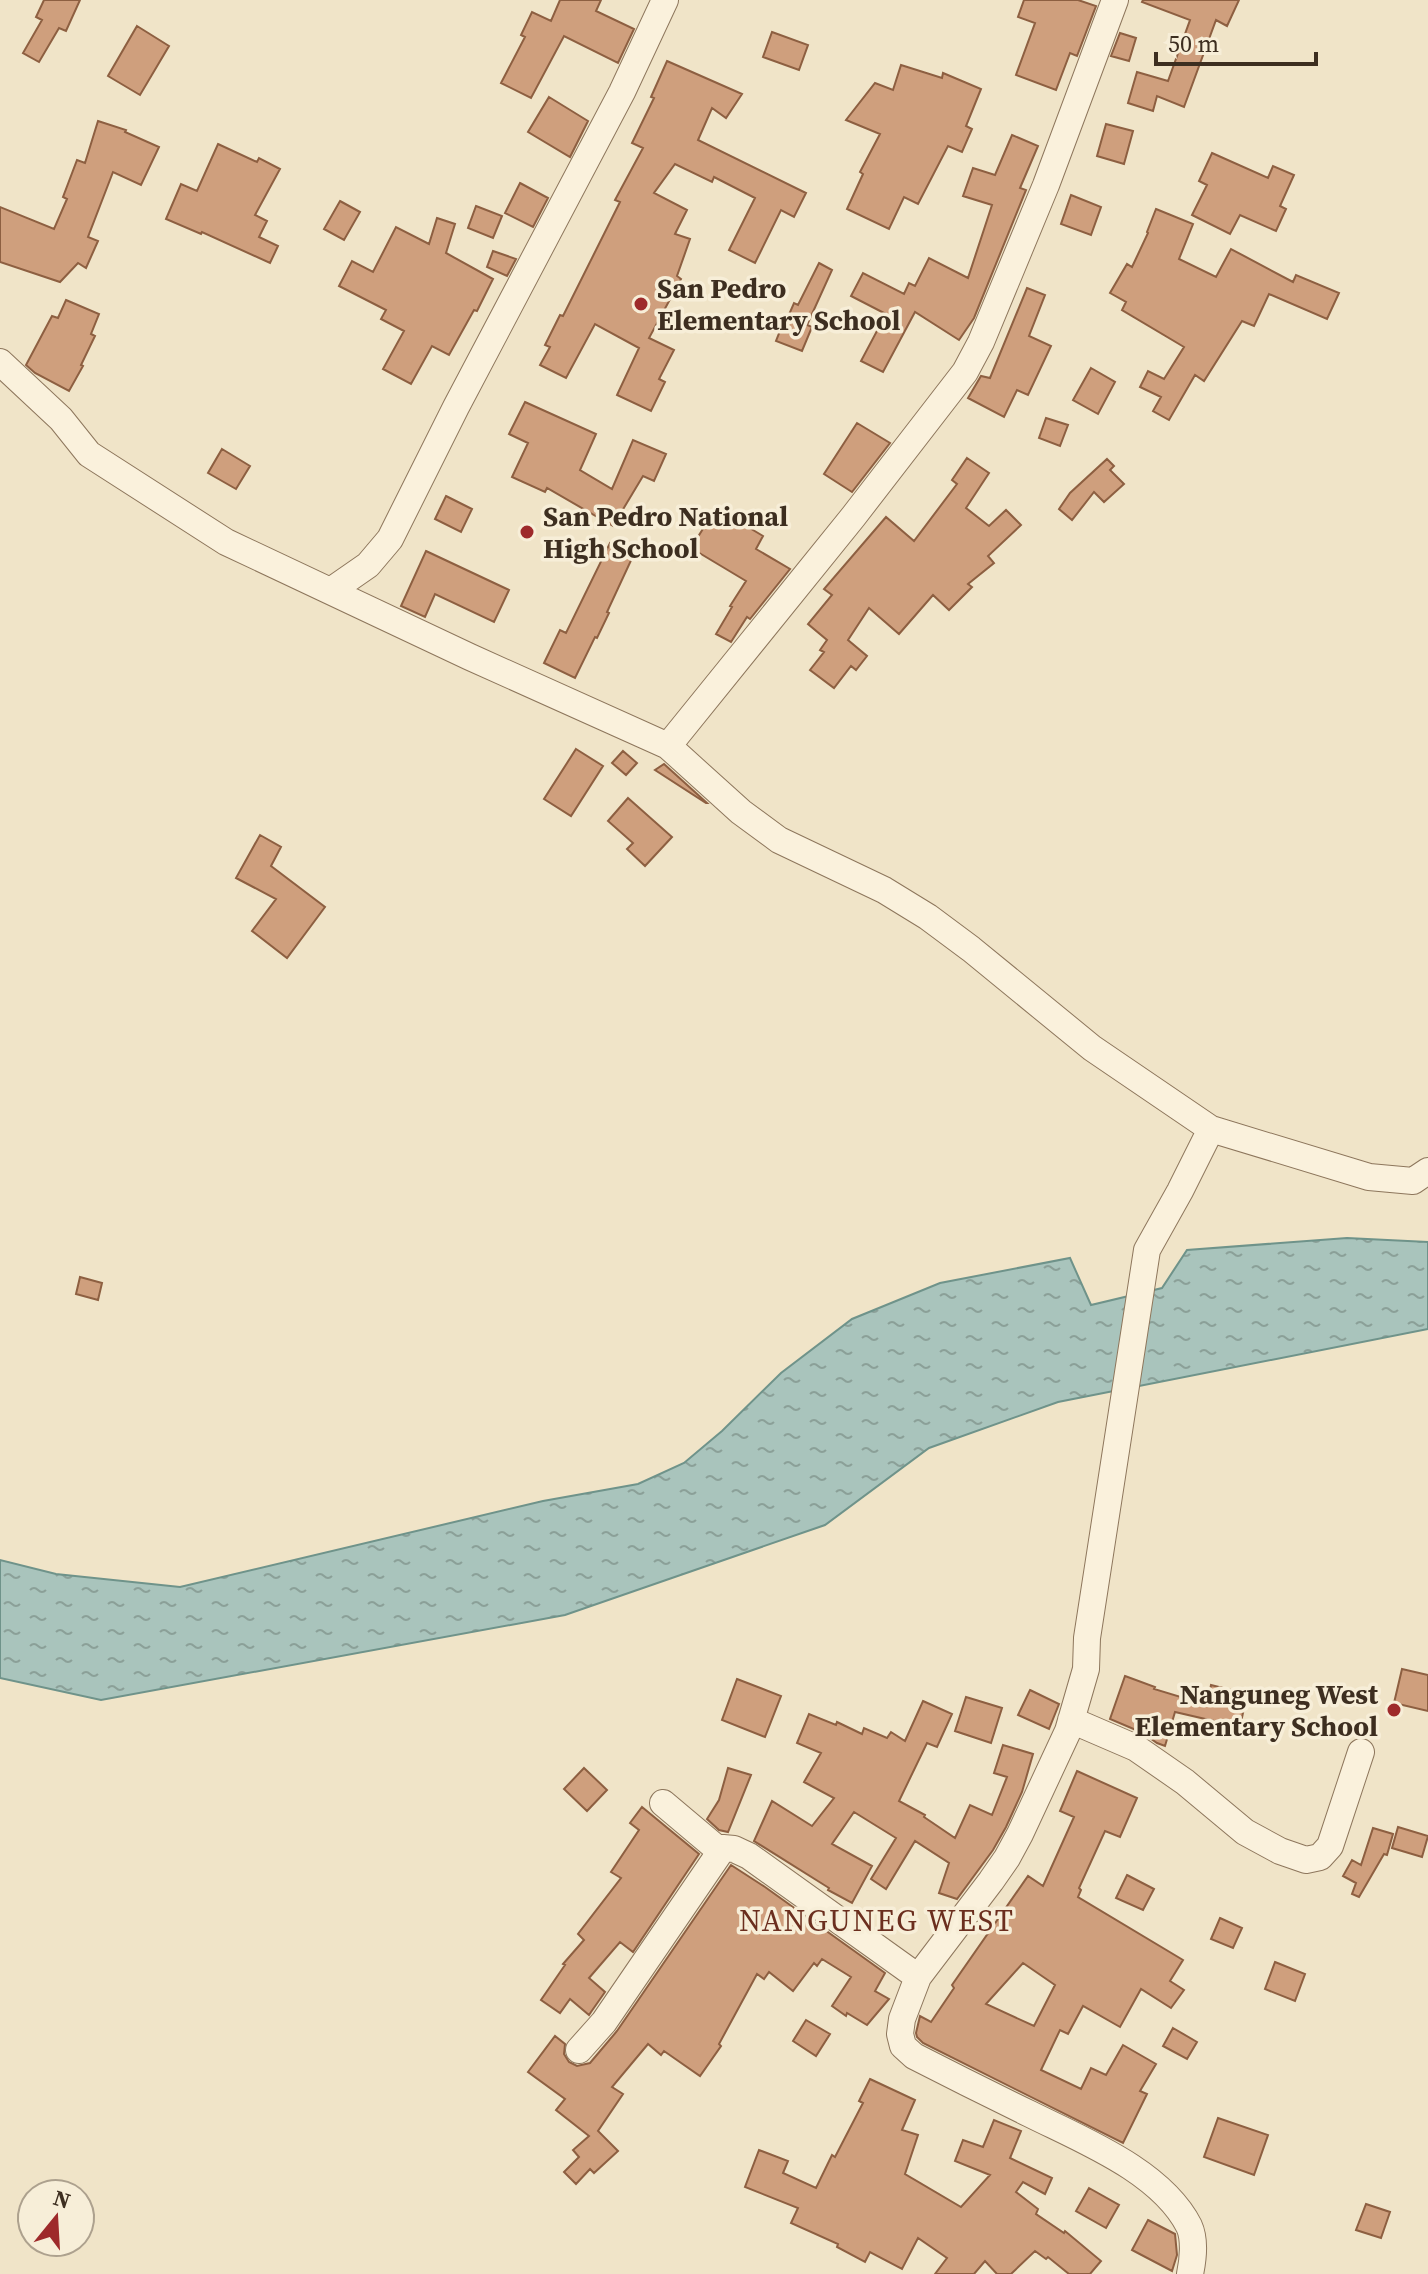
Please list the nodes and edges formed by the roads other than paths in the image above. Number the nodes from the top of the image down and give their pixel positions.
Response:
1 (665, 0) edge
2 (1115, 0) edge
3 (0, 362) edge
4 (332, 590) junction
5 (668, 746) junction
6 (1211, 1129) junction
7 (1428, 1171) edge
8 (1071, 1720) junction
9 (1361, 1752) dead end
10 (663, 1803) dead end
11 (720, 1851) junction
12 (918, 1977) junction
13 (579, 2050) dead end
14 (1190, 2274) edge

1 - 4 street
2 - 5 street
3 - 4 street
4 - 5 street
5 - 6 street
6 - 7 street
6 - 8 street
8 - 9 street
8 - 12 street
10 - 11 street
11 - 12 street
11 - 13 street
12 - 14 street

